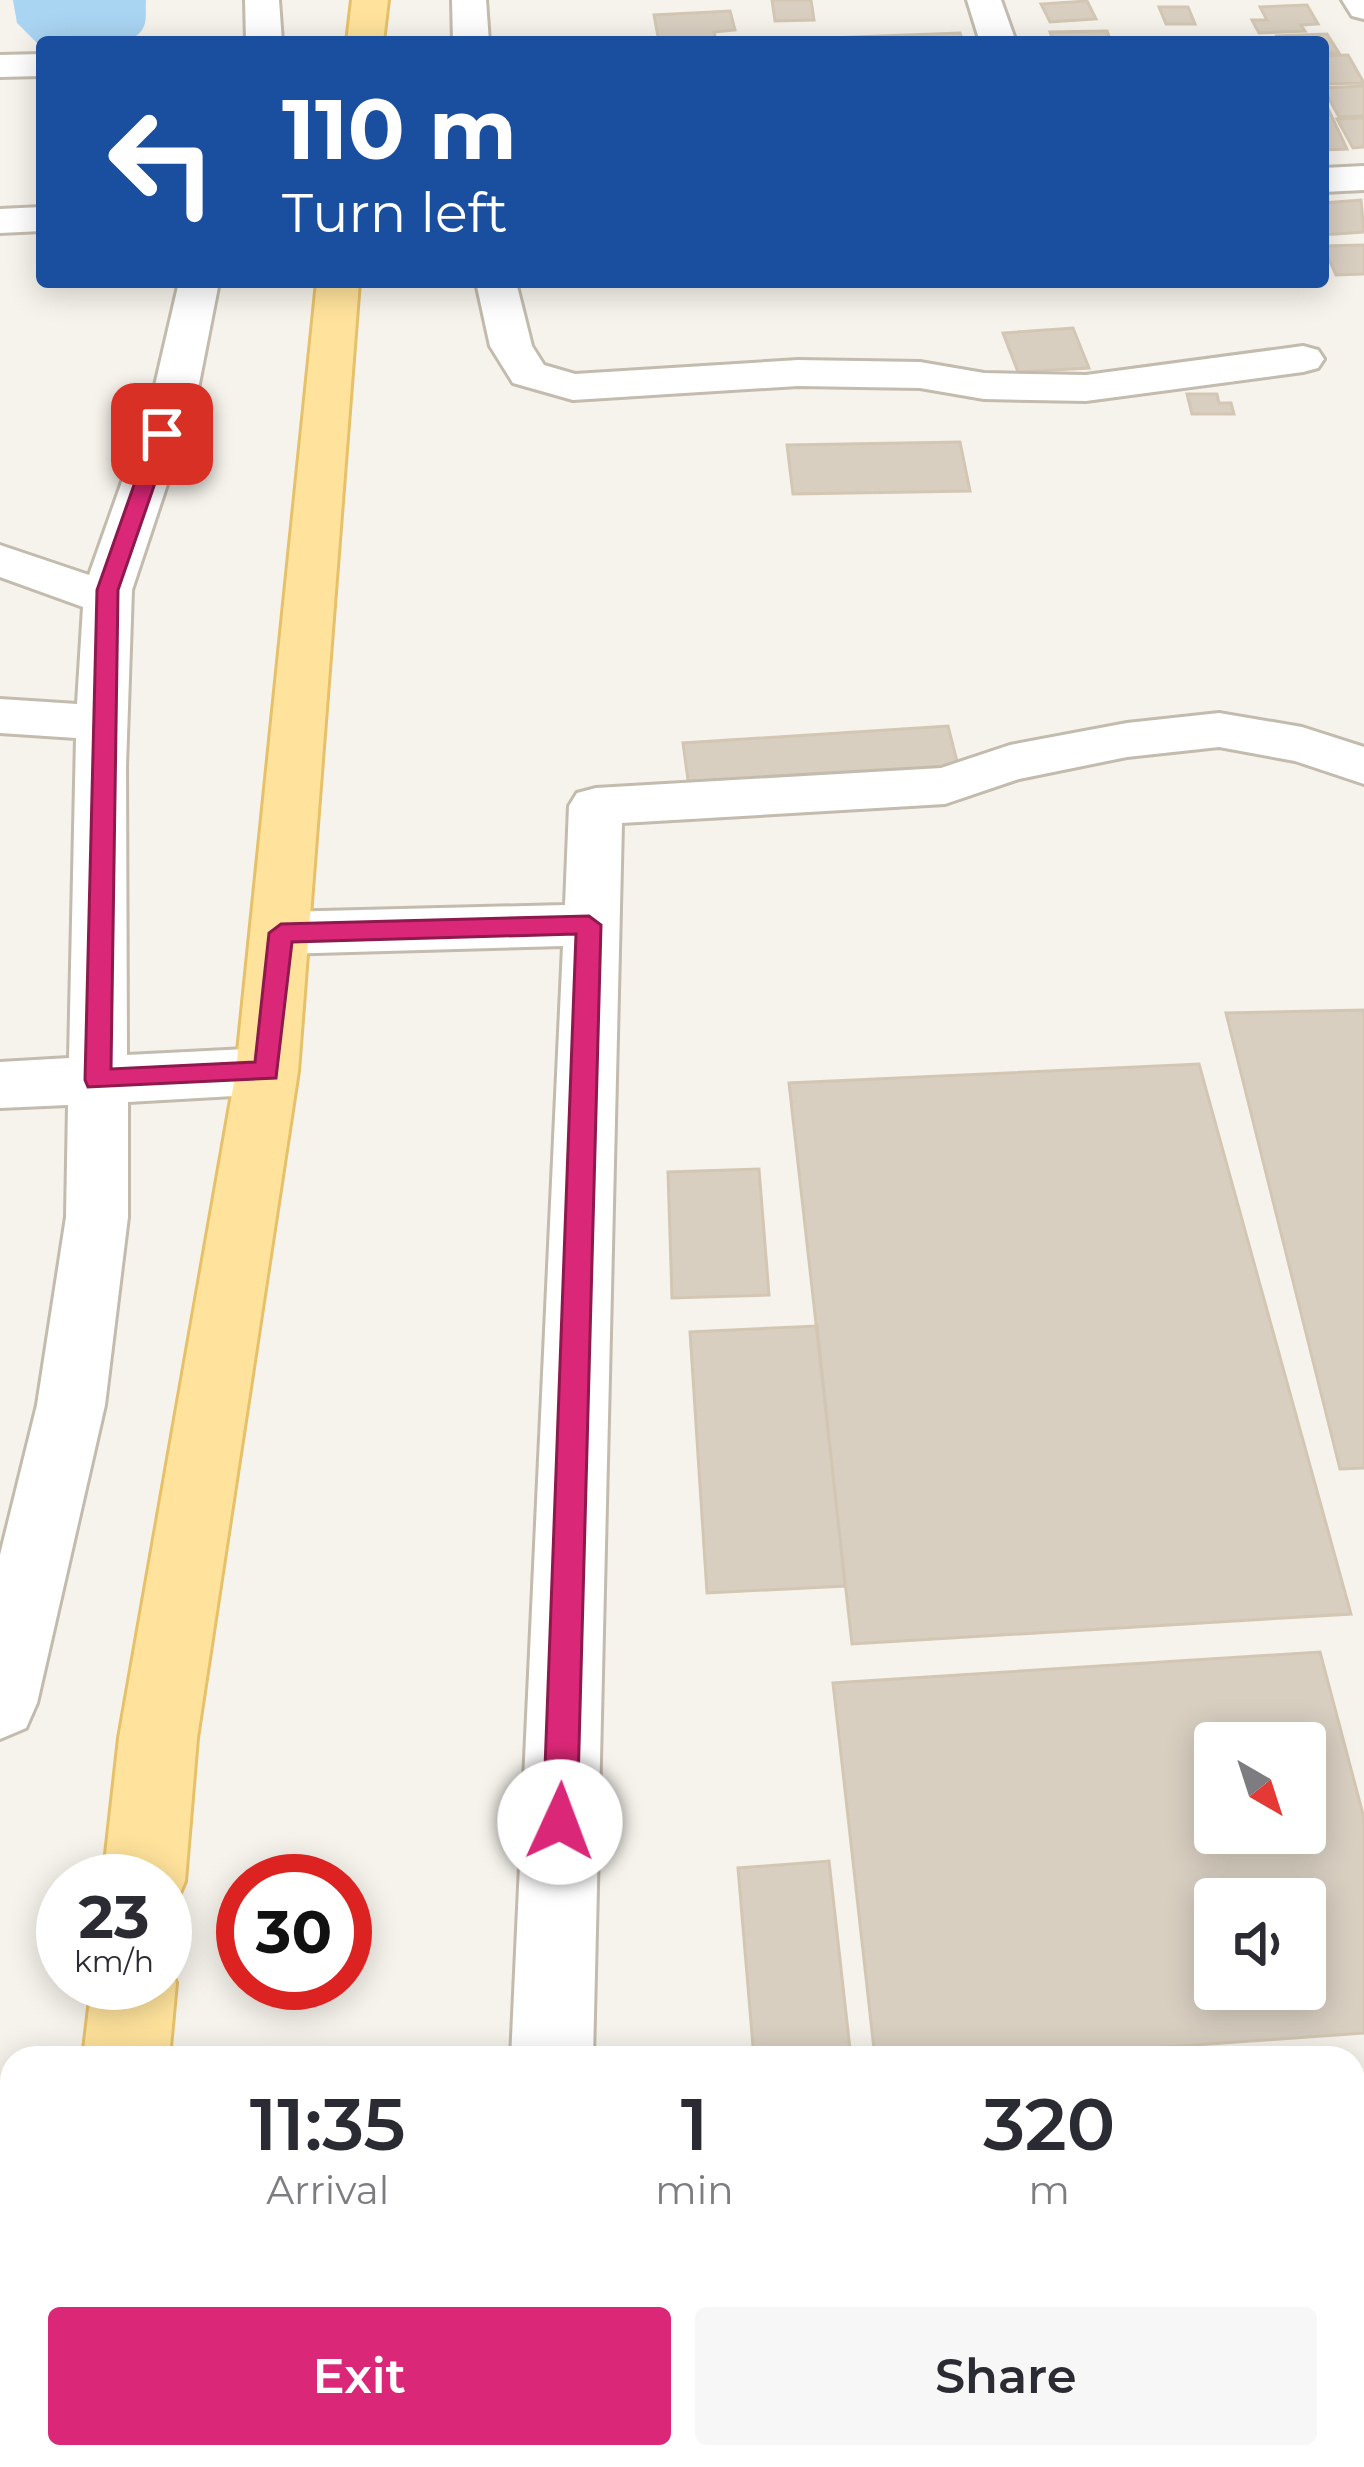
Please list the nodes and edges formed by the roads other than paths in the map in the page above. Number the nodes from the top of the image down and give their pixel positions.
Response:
1 (262, 0) edge
2 (370, 0) edge
3 (469, 0) edge
4 (984, 0) edge
5 (1359, 0) edge
6 (1364, 9) edge
7 (264, 36) edge
8 (366, 36) edge
9 (471, 36) edge
10 (996, 36) edge
11 (36, 64) edge
12 (0, 66) edge
13 (1364, 178) edge
14 (1329, 180) edge
15 (36, 219) edge
16 (0, 221) edge
17 (199, 288) edge
18 (337, 288) edge
19 (497, 288) edge
20 (1304, 359) dead end
21 (0, 560) edge
22 (108, 599) junction
23 (0, 716) edge
24 (1364, 716) edge
25 (102, 723) junction
26 (1219, 730) junction
27 (1364, 766) edge
28 (589, 925) junction
29 (281, 933) junction
30 (267, 1071) junction
31 (98, 1080) junction
32 (0, 1085) edge
33 (0, 1703) edge
34 (147, 1854) edge
35 (131, 2010) edge
36 (127, 2046) edge
37 (553, 2046) edge

1 - 7 street
2 - 8 main road
3 - 9 street
4 - 10 street
5 - 6 street
11 - 12 street
13 - 14 street
15 - 16 street
17 - 22 street
18 - 29 main road
19 - 20 street
21 - 22 street
22 - 25 street
23 - 25 street
24 - 26 street
25 - 31 street
26 - 27 street
26 - 28 street
28 - 29 street
28 - 37 street
29 - 30 main road
30 - 31 street
30 - 34 main road
31 - 32 street
31 - 33 street
35 - 36 main road

